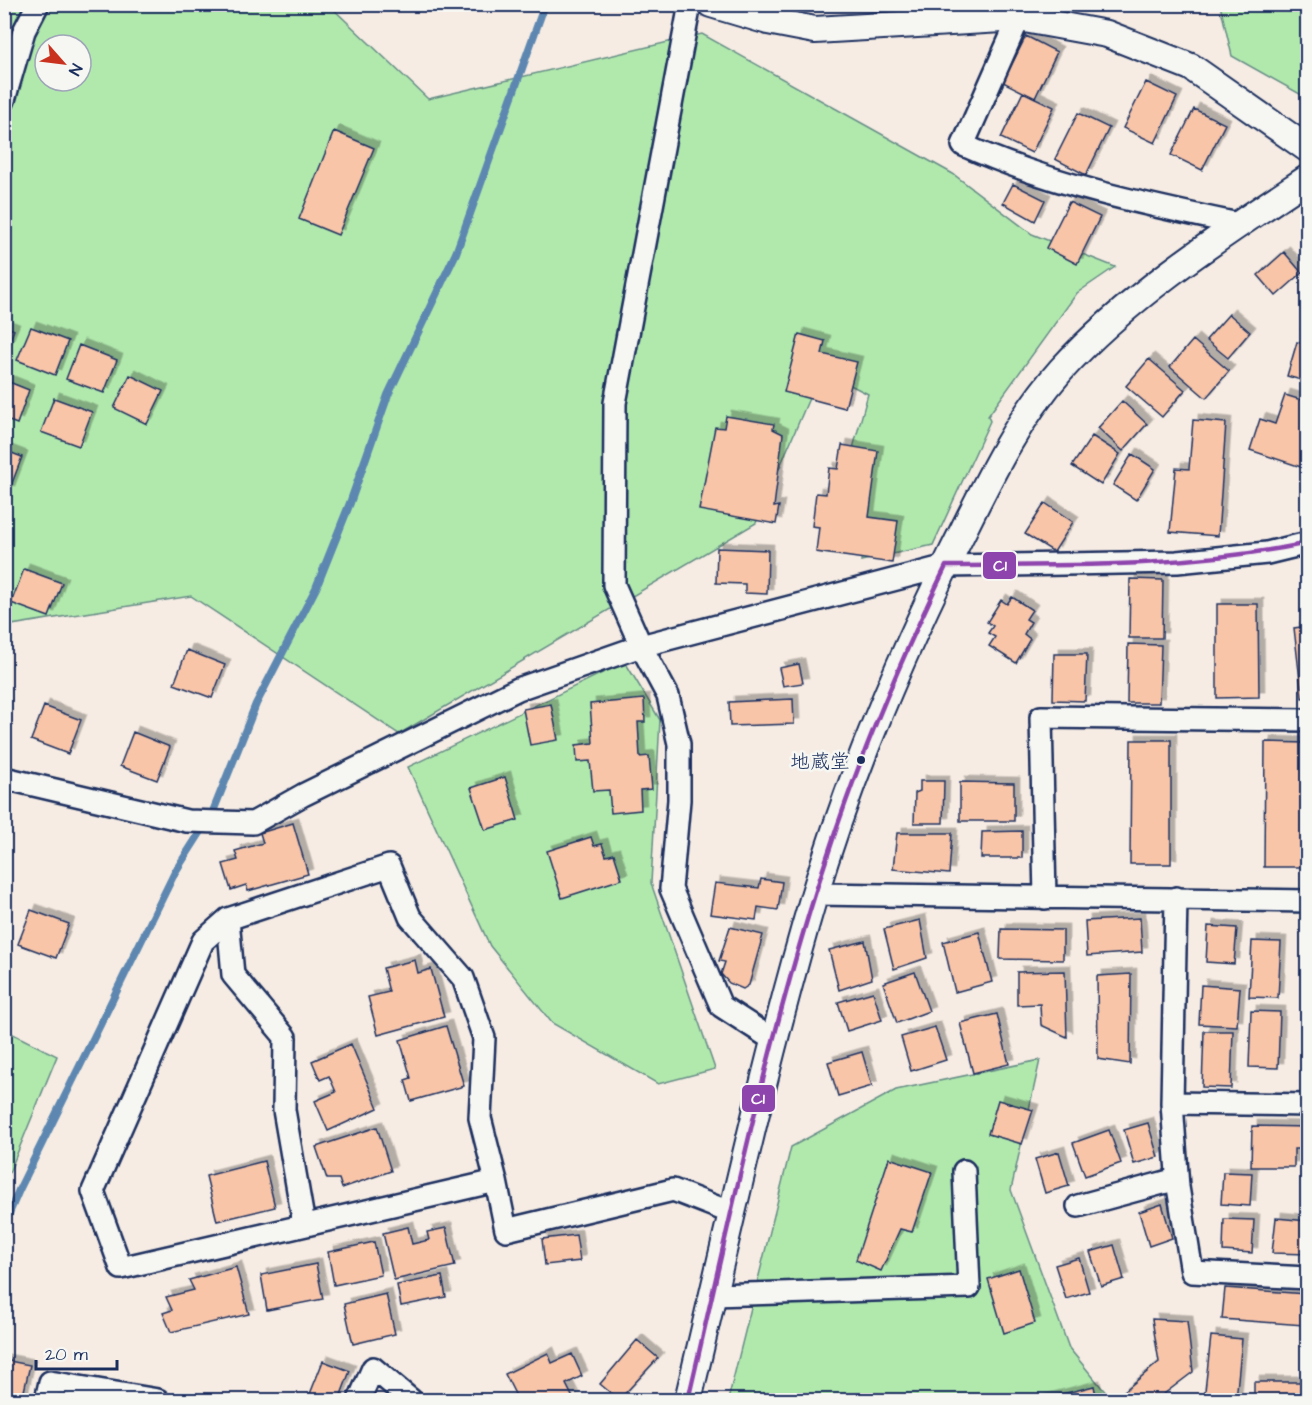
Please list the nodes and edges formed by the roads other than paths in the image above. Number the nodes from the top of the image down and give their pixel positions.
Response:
1 (38, 4) edge
2 (690, 4) edge
3 (711, 4) edge
4 (1019, 18) junction
5 (4, 100) edge
6 (1308, 149) edge
7 (1308, 178) edge
8 (1238, 224) junction
9 (1308, 543) edge
10 (946, 566) junction
11 (641, 646) junction
12 (1308, 720) edge
13 (4, 778) edge
14 (815, 894) junction
15 (1045, 898) junction
16 (1176, 898) junction
17 (1308, 901) edge
18 (228, 919) junction
19 (775, 1041) junction
20 (1172, 1103) junction
21 (1308, 1105) edge
22 (964, 1171) dead end
23 (1177, 1179) junction
24 (496, 1181) junction
25 (1078, 1206) dead end
26 (732, 1213) junction
27 (304, 1225) junction
28 (1308, 1278) edge
29 (713, 1295) junction
30 (46, 1401) edge
31 (158, 1401) edge
32 (359, 1401) edge
33 (411, 1401) edge
34 (687, 1401) edge

1 - 5 street
2 - 11 street
3 - 4 street
4 - 6 street
4 - 8 street
7 - 8 street
8 - 10 street
9 - 10 street
10 - 11 street
10 - 14 street
11 - 13 street
11 - 19 street
12 - 15 street
14 - 15 street
14 - 19 street
15 - 16 street
16 - 17 street
16 - 20 street
18 - 24 street
18 - 27 street
18 - 27 street
19 - 26 street
20 - 21 street
20 - 23 street
22 - 29 street
23 - 25 street
23 - 28 street
24 - 26 street
24 - 27 street
26 - 29 street
29 - 34 street
30 - 31 street
32 - 33 street

